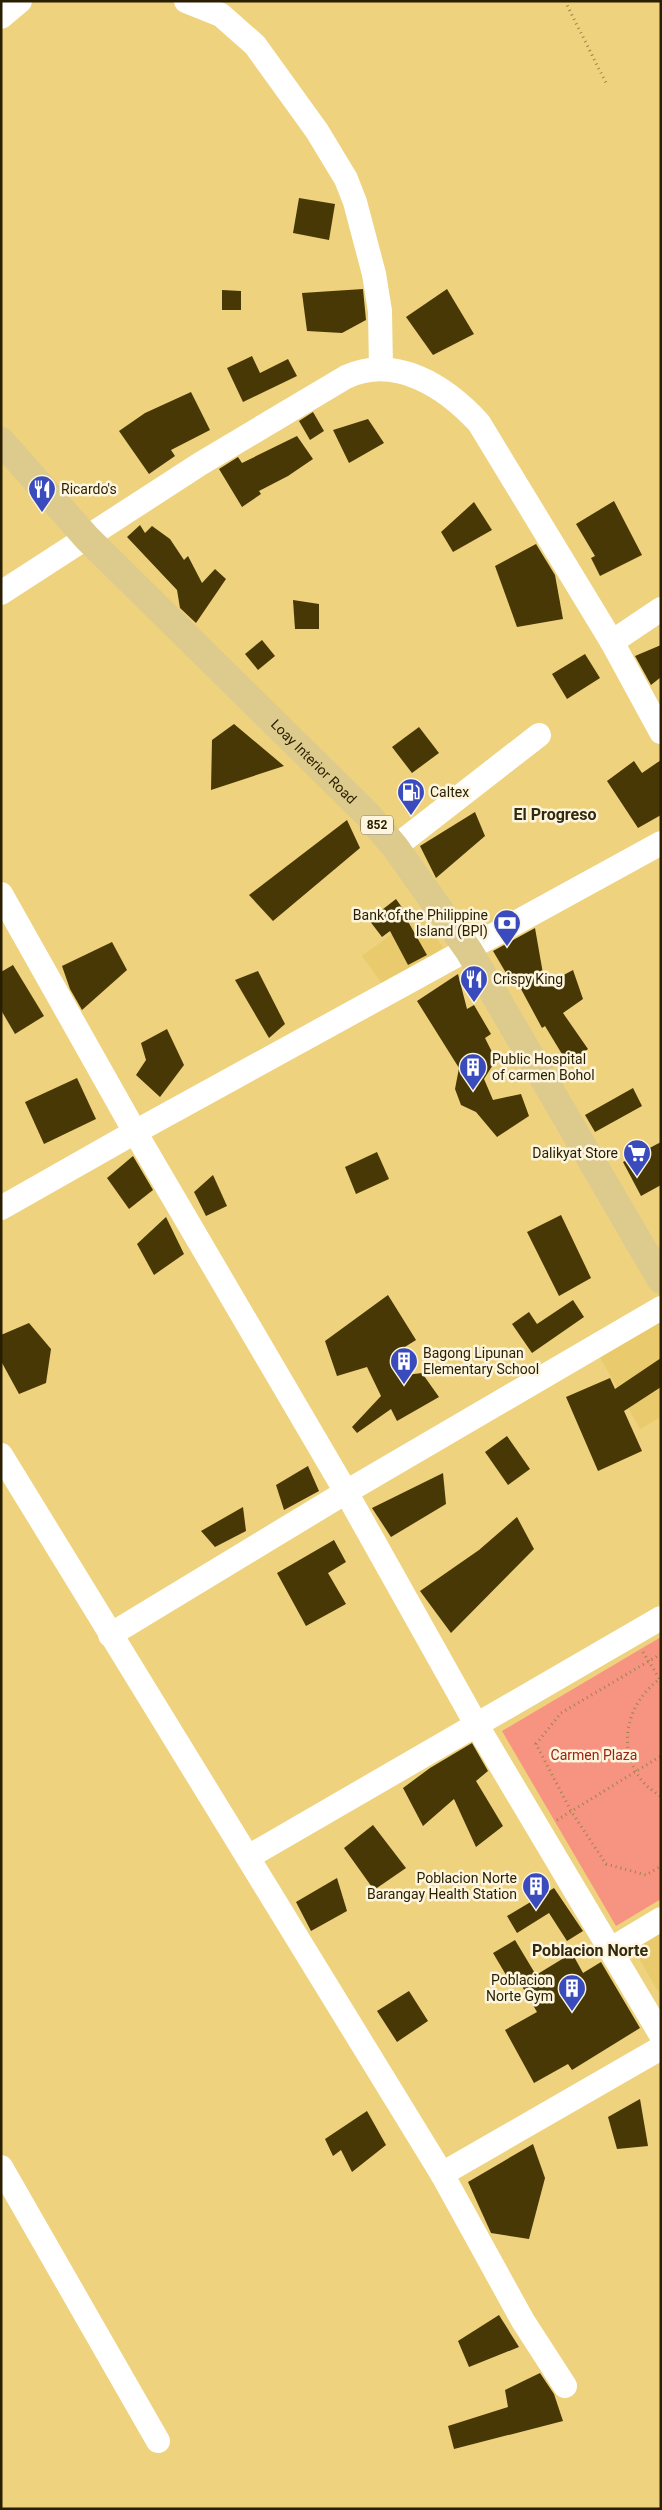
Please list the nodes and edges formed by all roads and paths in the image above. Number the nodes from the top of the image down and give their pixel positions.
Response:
1 (20, 1) edge
2 (186, 1) edge
3 (565, 1) edge
4 (1, 17) edge
5 (606, 85) dead end
6 (381, 369) junction
7 (1, 441) edge
8 (87, 538) junction
9 (1, 593) edge
10 (661, 609) edge
11 (612, 642) junction
12 (661, 732) edge
13 (539, 735) dead end
14 (661, 843) edge
15 (395, 847) junction
16 (1, 894) edge
17 (469, 951) junction
18 (135, 1132) junction
19 (1, 1208) edge
20 (661, 1280) edge
21 (661, 1308) edge
22 (1, 1455) edge
23 (346, 1492) junction
24 (661, 1618) edge
25 (632, 1634) junction
26 (110, 1635) junction
27 (661, 1654) edge
28 (649, 1661) junction
29 (660, 1679) edge
30 (476, 1724) junction
31 (661, 1756) edge
32 (636, 1770) junction
33 (661, 1797) edge
34 (571, 1811) junction
35 (540, 1830) junction
36 (248, 1857) junction
37 (661, 1866) edge
38 (661, 1919) edge
39 (611, 1949) junction
40 (661, 2035) edge
41 (661, 2048) edge
42 (1, 2167) edge
43 (442, 2174) junction
44 (565, 2386) dead end
45 (158, 2441) dead end

1 - 4 street
2 - 6 street
3 - 5 path
6 - 8 street
6 - 11 street
7 - 8 main road, Loay Interior Road / 852
8 - 9 street
8 - 15 main road, Loay Interior Road / 852
10 - 11 street
11 - 12 street
13 - 15 street
14 - 17 street
15 - 17 main road, Loay Interior Road / 852
16 - 18 street
17 - 18 street
17 - 20 main road, Loay Interior Road / 852
18 - 19 street
18 - 23 street
21 - 23 street
22 - 26 street
23 - 26 street
23 - 30 street
24 - 25 street
25 - 28 path
25 - 30 street
26 - 36 street
27 - 28 path
28 - 29 path
28 - 34 path
29 - 32 path
30 - 35 street
30 - 36 street
31 - 32 path
32 - 33 path
32 - 34 path
34 - 35 path
34 - 37 path
35 - 39 street
36 - 43 street
38 - 39 street
39 - 40 street
41 - 43 street
42 - 45 street
43 - 44 street

